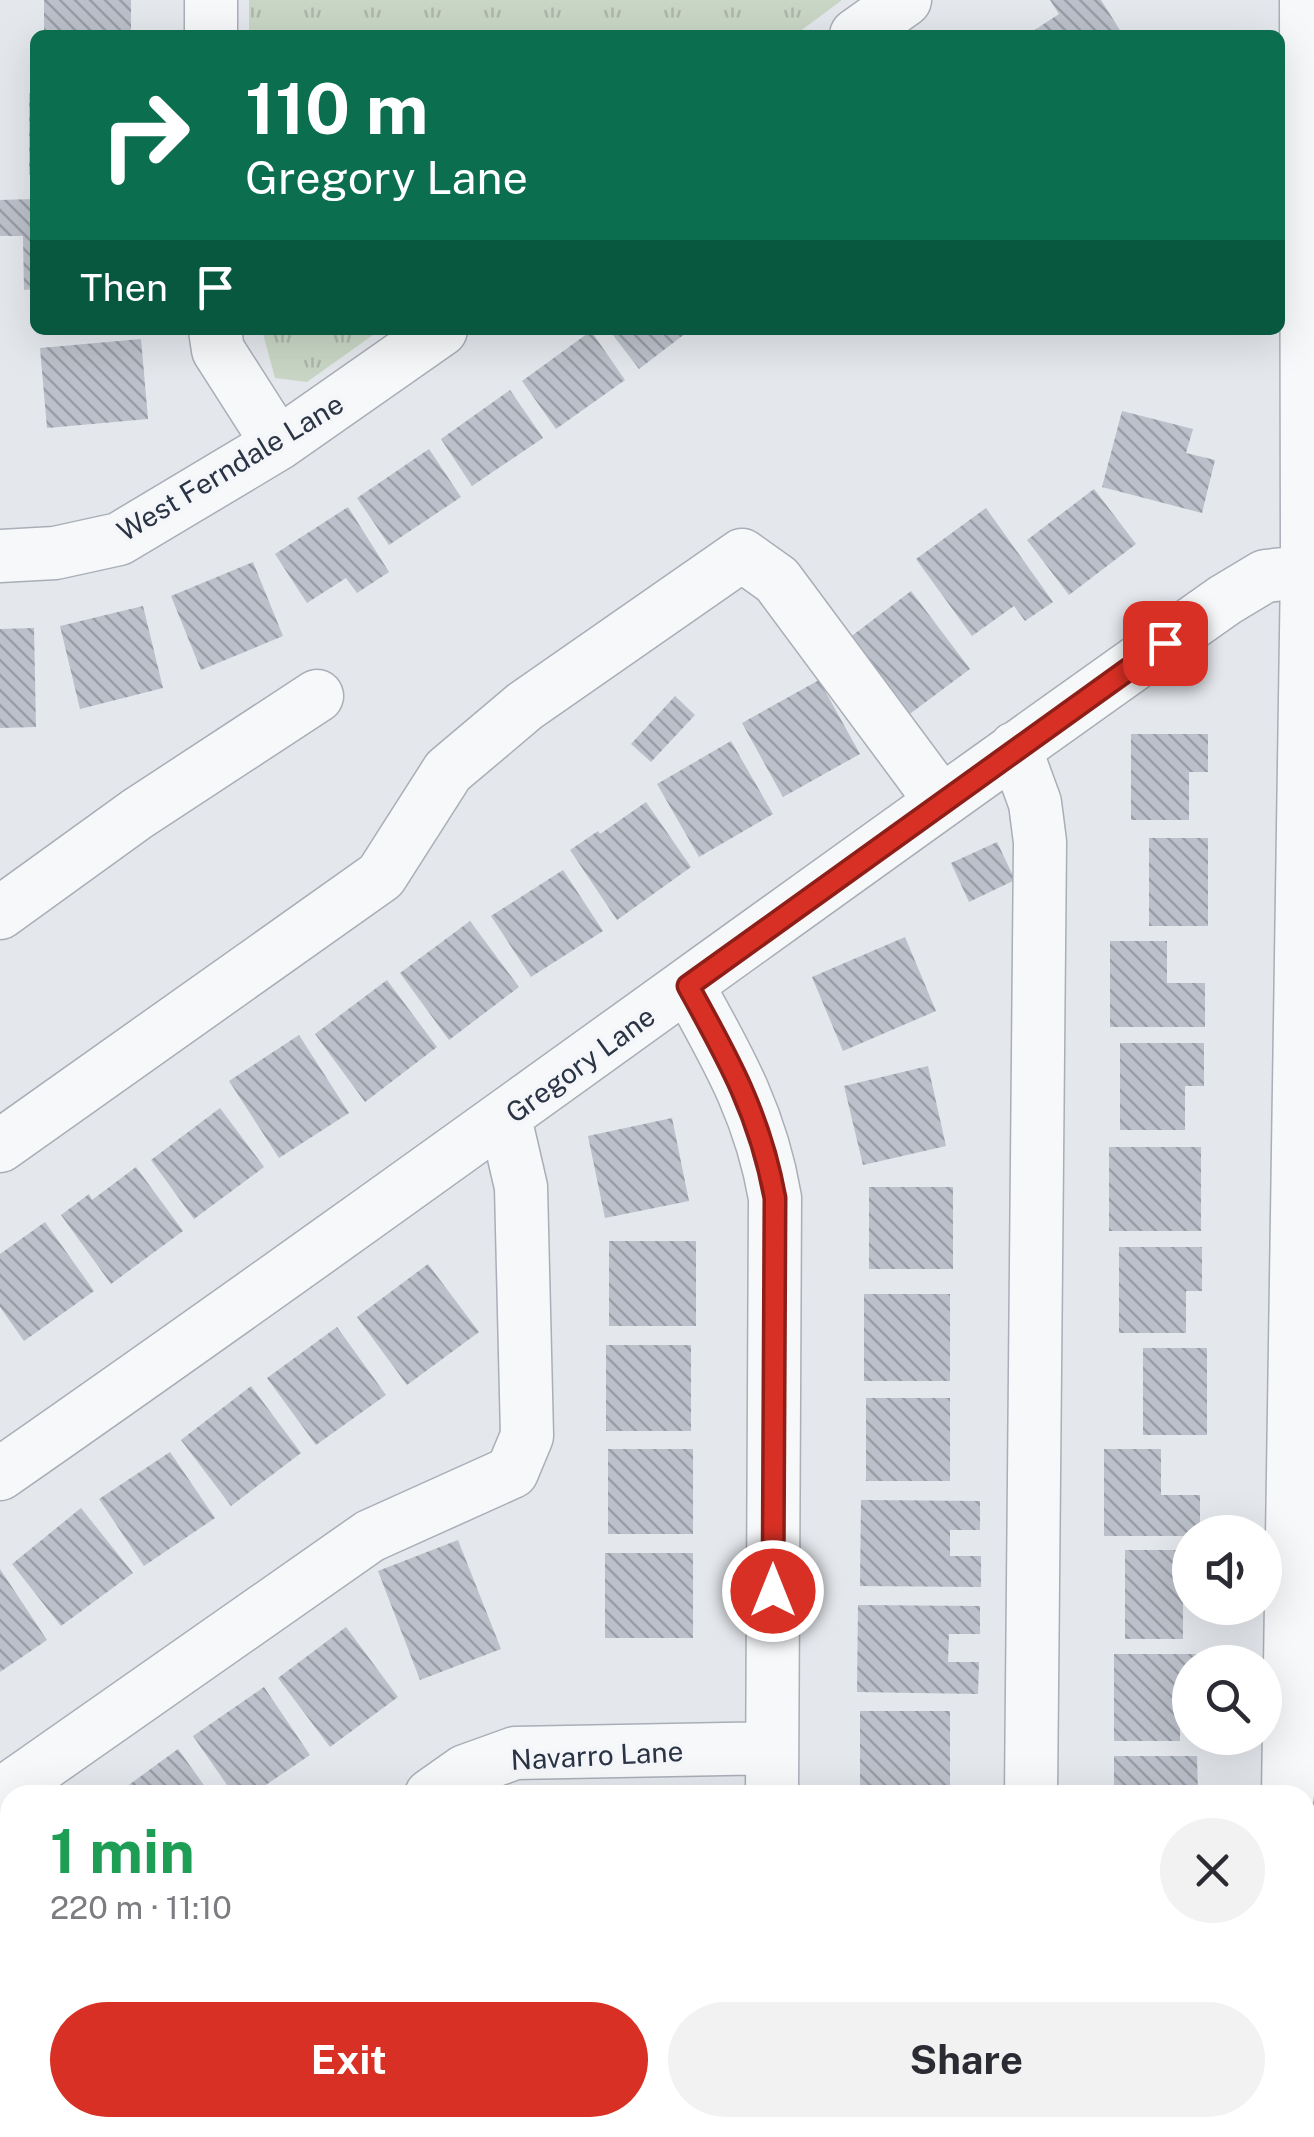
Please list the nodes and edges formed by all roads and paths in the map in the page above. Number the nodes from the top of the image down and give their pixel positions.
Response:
1 (211, 0) edge
2 (905, 0) edge
3 (1306, 0) edge
4 (211, 30) edge
5 (863, 30) edge
6 (216, 335) edge
7 (434, 335) edge
8 (278, 444) junction
9 (0, 556) edge
10 (1310, 571) edge
11 (317, 696) dead end
12 (1015, 748) junction
13 (941, 801) junction
14 (0, 913) edge
15 (688, 986) junction
16 (505, 1118) junction
17 (0, 1146) edge
18 (0, 1474) edge
19 (772, 1772) edge
20 (519, 1774) edge
21 (16, 1785) edge
22 (445, 1785) edge
23 (1031, 1785) edge
24 (1288, 1785) edge

1 - 4 street
2 - 5 street
3 - 10 street
6 - 8 street
7 - 8 street, West Ferndale Lane
8 - 9 street, West Ferndale Lane
10 - 12 street, Gregory Lane
10 - 24 street
11 - 14 street
12 - 13 street, Gregory Lane
12 - 23 street
13 - 15 street, Gregory Lane
13 - 17 street
15 - 16 street, Gregory Lane
15 - 19 street
16 - 18 street, Gregory Lane
16 - 21 street
19 - 20 street, Navarro Lane
20 - 22 street, Navarro Lane

